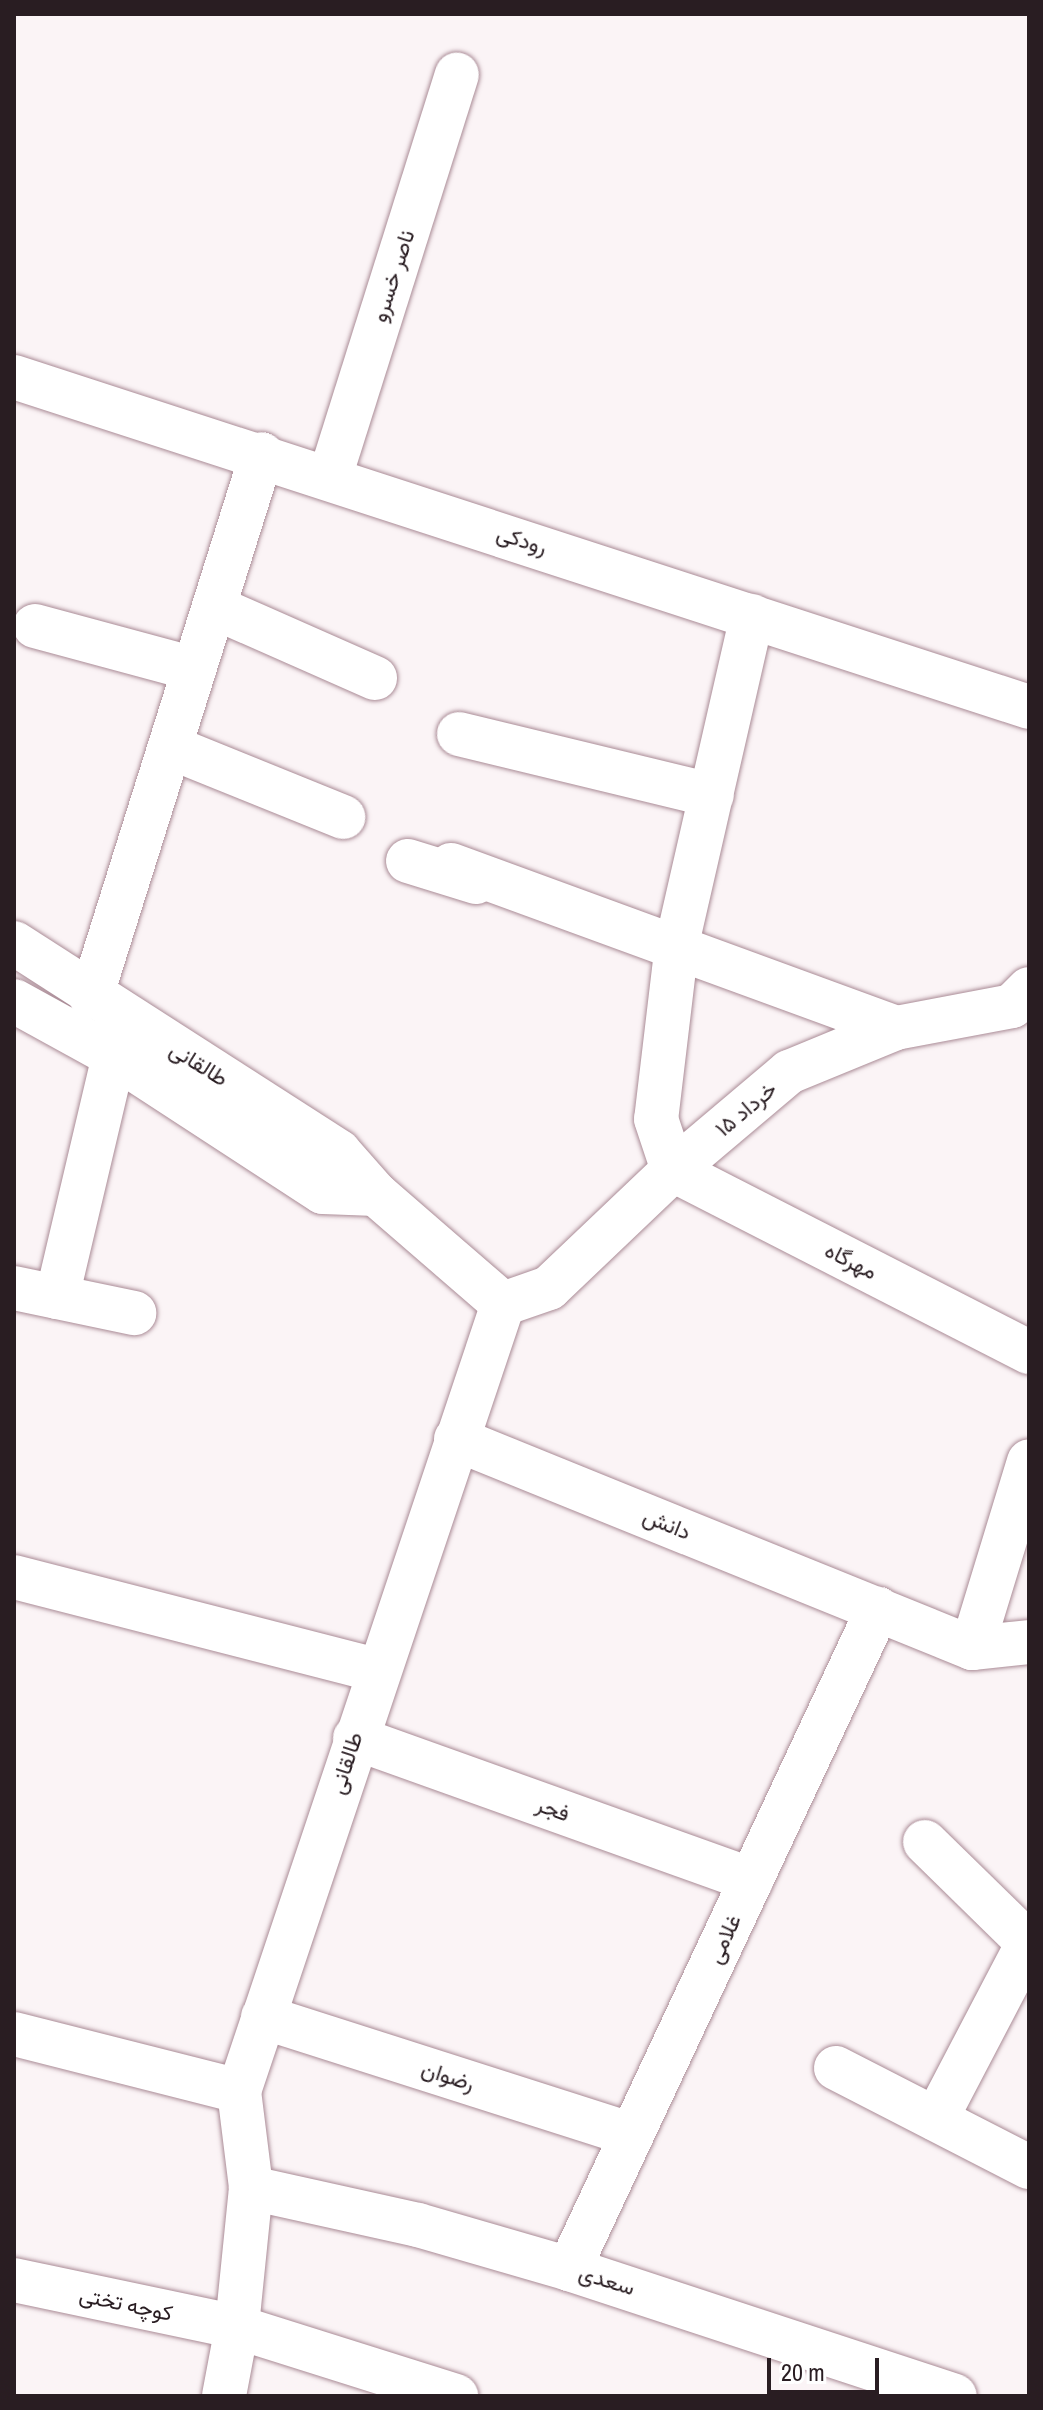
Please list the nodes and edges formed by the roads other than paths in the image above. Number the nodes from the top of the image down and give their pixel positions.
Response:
1 (457, 75) dead end
2 (14, 377) edge
3 (262, 454) junction
4 (330, 477) junction
5 (214, 607) junction
6 (752, 616) junction
7 (35, 626) dead end
8 (194, 669) junction
9 (375, 678) dead end
10 (1029, 707) edge
11 (459, 734) dead end
12 (170, 747) junction
13 (712, 795) junction
14 (343, 817) dead end
15 (408, 861) dead end
16 (451, 865) dead end
17 (14, 943) edge
18 (677, 944) junction
19 (1029, 989) edge
20 (91, 997) junction
21 (14, 1001) edge
22 (896, 1028) junction
23 (114, 1056) junction
24 (673, 1170) junction
25 (376, 1194) junction
26 (14, 1288) edge
27 (57, 1297) junction
28 (503, 1304) junction
29 (134, 1313) dead end
30 (1029, 1352) edge
31 (456, 1439) junction
32 (1029, 1462) edge
33 (14, 1577) edge
34 (878, 1609) junction
35 (1029, 1642) edge
36 (972, 1648) junction
37 (376, 1670) junction
38 (355, 1738) junction
39 (925, 1842) dead end
40 (751, 1880) junction
41 (1029, 1943) edge
42 (263, 2017) junction
43 (14, 2034) edge
44 (836, 2068) dead end
45 (239, 2091) junction
46 (936, 2119) junction
47 (632, 2135) junction
48 (1029, 2167) edge
49 (251, 2188) junction
50 (569, 2269) junction
51 (14, 2280) edge
52 (237, 2327) junction
53 (224, 2396) edge
54 (456, 2396) edge
55 (955, 2396) edge

1 - 4 street, ناصر خسرو
2 - 3 street, رودکی
3 - 4 street, رودکی
3 - 5 street
4 - 6 street, رودکی
5 - 8 street
5 - 9 street
6 - 10 street, رودکی
6 - 13 street
7 - 8 street
8 - 12 street
11 - 13 street
12 - 14 street
12 - 20 street
13 - 18 street
15 - 18 street
16 - 18 street
17 - 20 street, طالقانی
18 - 22 street
18 - 24 street
19 - 22 street, ۱۵ خرداد
20 - 25 street, طالقانی
21 - 23 street, طالقانی
22 - 24 street, ۱۵ خرداد
23 - 25 street, طالقانی
23 - 27 street
24 - 28 street, ۱۵ خرداد
24 - 30 street, مهرگاه
25 - 28 street, طالقانی
26 - 27 street
27 - 29 street
28 - 31 street, طالقانی
31 - 34 street, دانش
31 - 37 street, طالقانی
32 - 36 street
33 - 37 street
34 - 36 street, دانش
34 - 40 street, غلامی
35 - 36 street
37 - 38 street, طالقانی
38 - 40 street, فجر
38 - 42 street, طالقانی
39 - 41 street
40 - 47 street, غلامی
41 - 46 street
42 - 45 street, طالقانی
42 - 47 street, رضوان
43 - 45 street
44 - 46 street
45 - 49 street, طالقانی
46 - 48 street
47 - 50 street, غلامی
49 - 50 street, سعدی
49 - 52 street, طالقانی
50 - 55 street, سعدی
51 - 52 street, کوچه تختی
52 - 53 street, طالقانی
52 - 54 street, کوچه تختی

